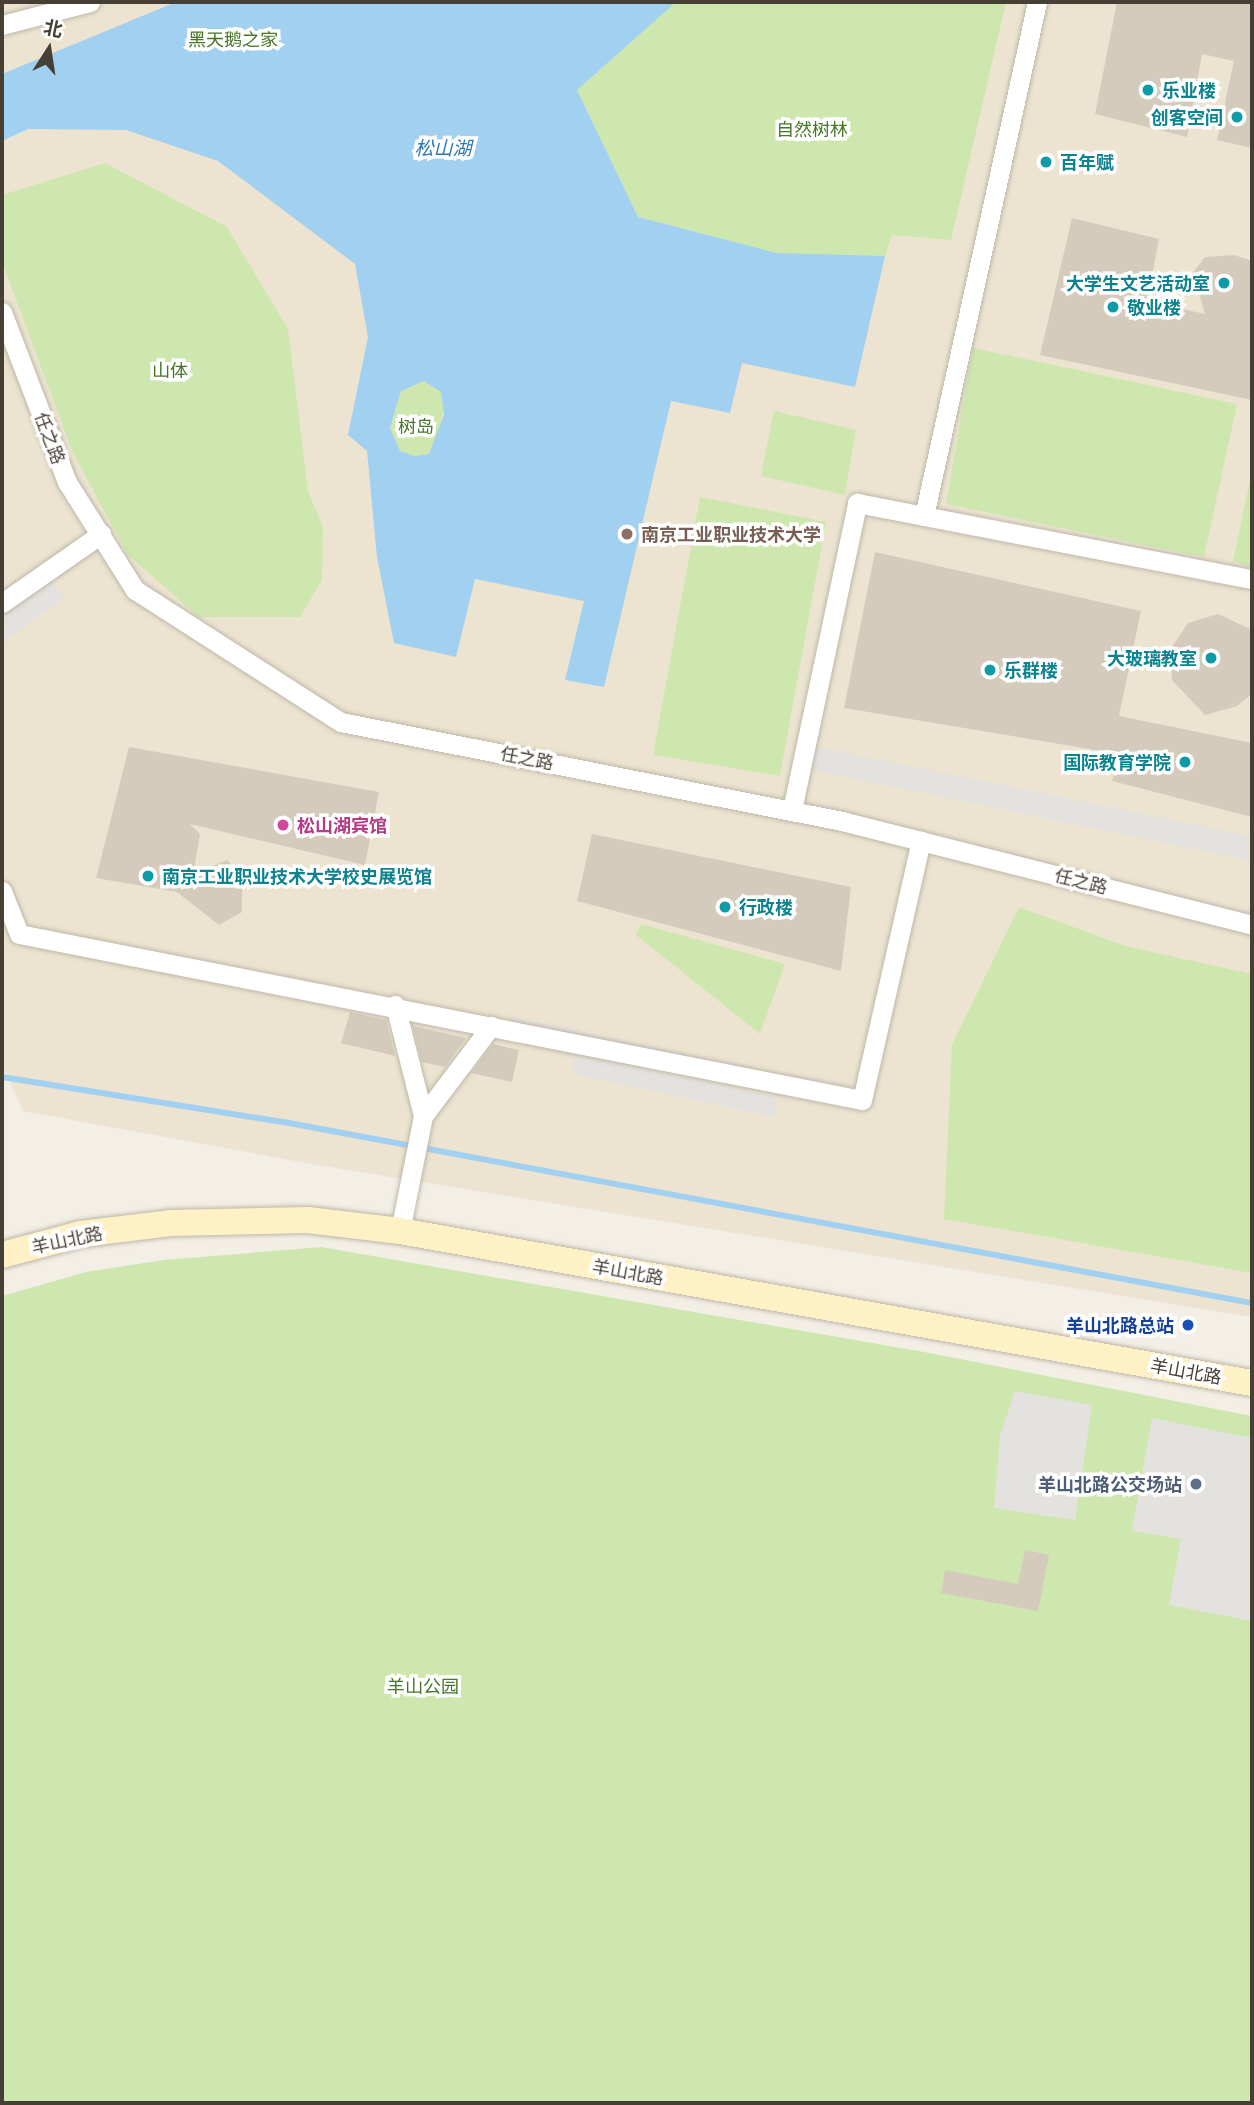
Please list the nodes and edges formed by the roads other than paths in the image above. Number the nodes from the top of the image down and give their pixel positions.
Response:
1 (90, 2) edge
2 (1037, 2) edge
3 (2, 24) edge
4 (2, 312) edge
5 (924, 516) junction
6 (101, 534) junction
7 (1252, 579) edge
8 (2, 603) edge
9 (792, 810) junction
10 (921, 841) junction
11 (2, 891) edge
12 (1252, 925) edge
13 (395, 1005) junction
14 (491, 1026) junction
15 (423, 1116) junction
16 (400, 1231) junction
17 (2, 1255) edge
18 (1252, 1383) edge

1 - 3 street
2 - 5 street
4 - 6 street, 任之路
5 - 7 street
5 - 9 street
6 - 8 street
6 - 9 street, 任之路
9 - 10 street, 任之路
10 - 12 street, 任之路
10 - 14 street
11 - 13 street
13 - 14 street
13 - 15 street
14 - 15 street
15 - 16 street
16 - 17 street, 羊山北路
16 - 18 street, 羊山北路

